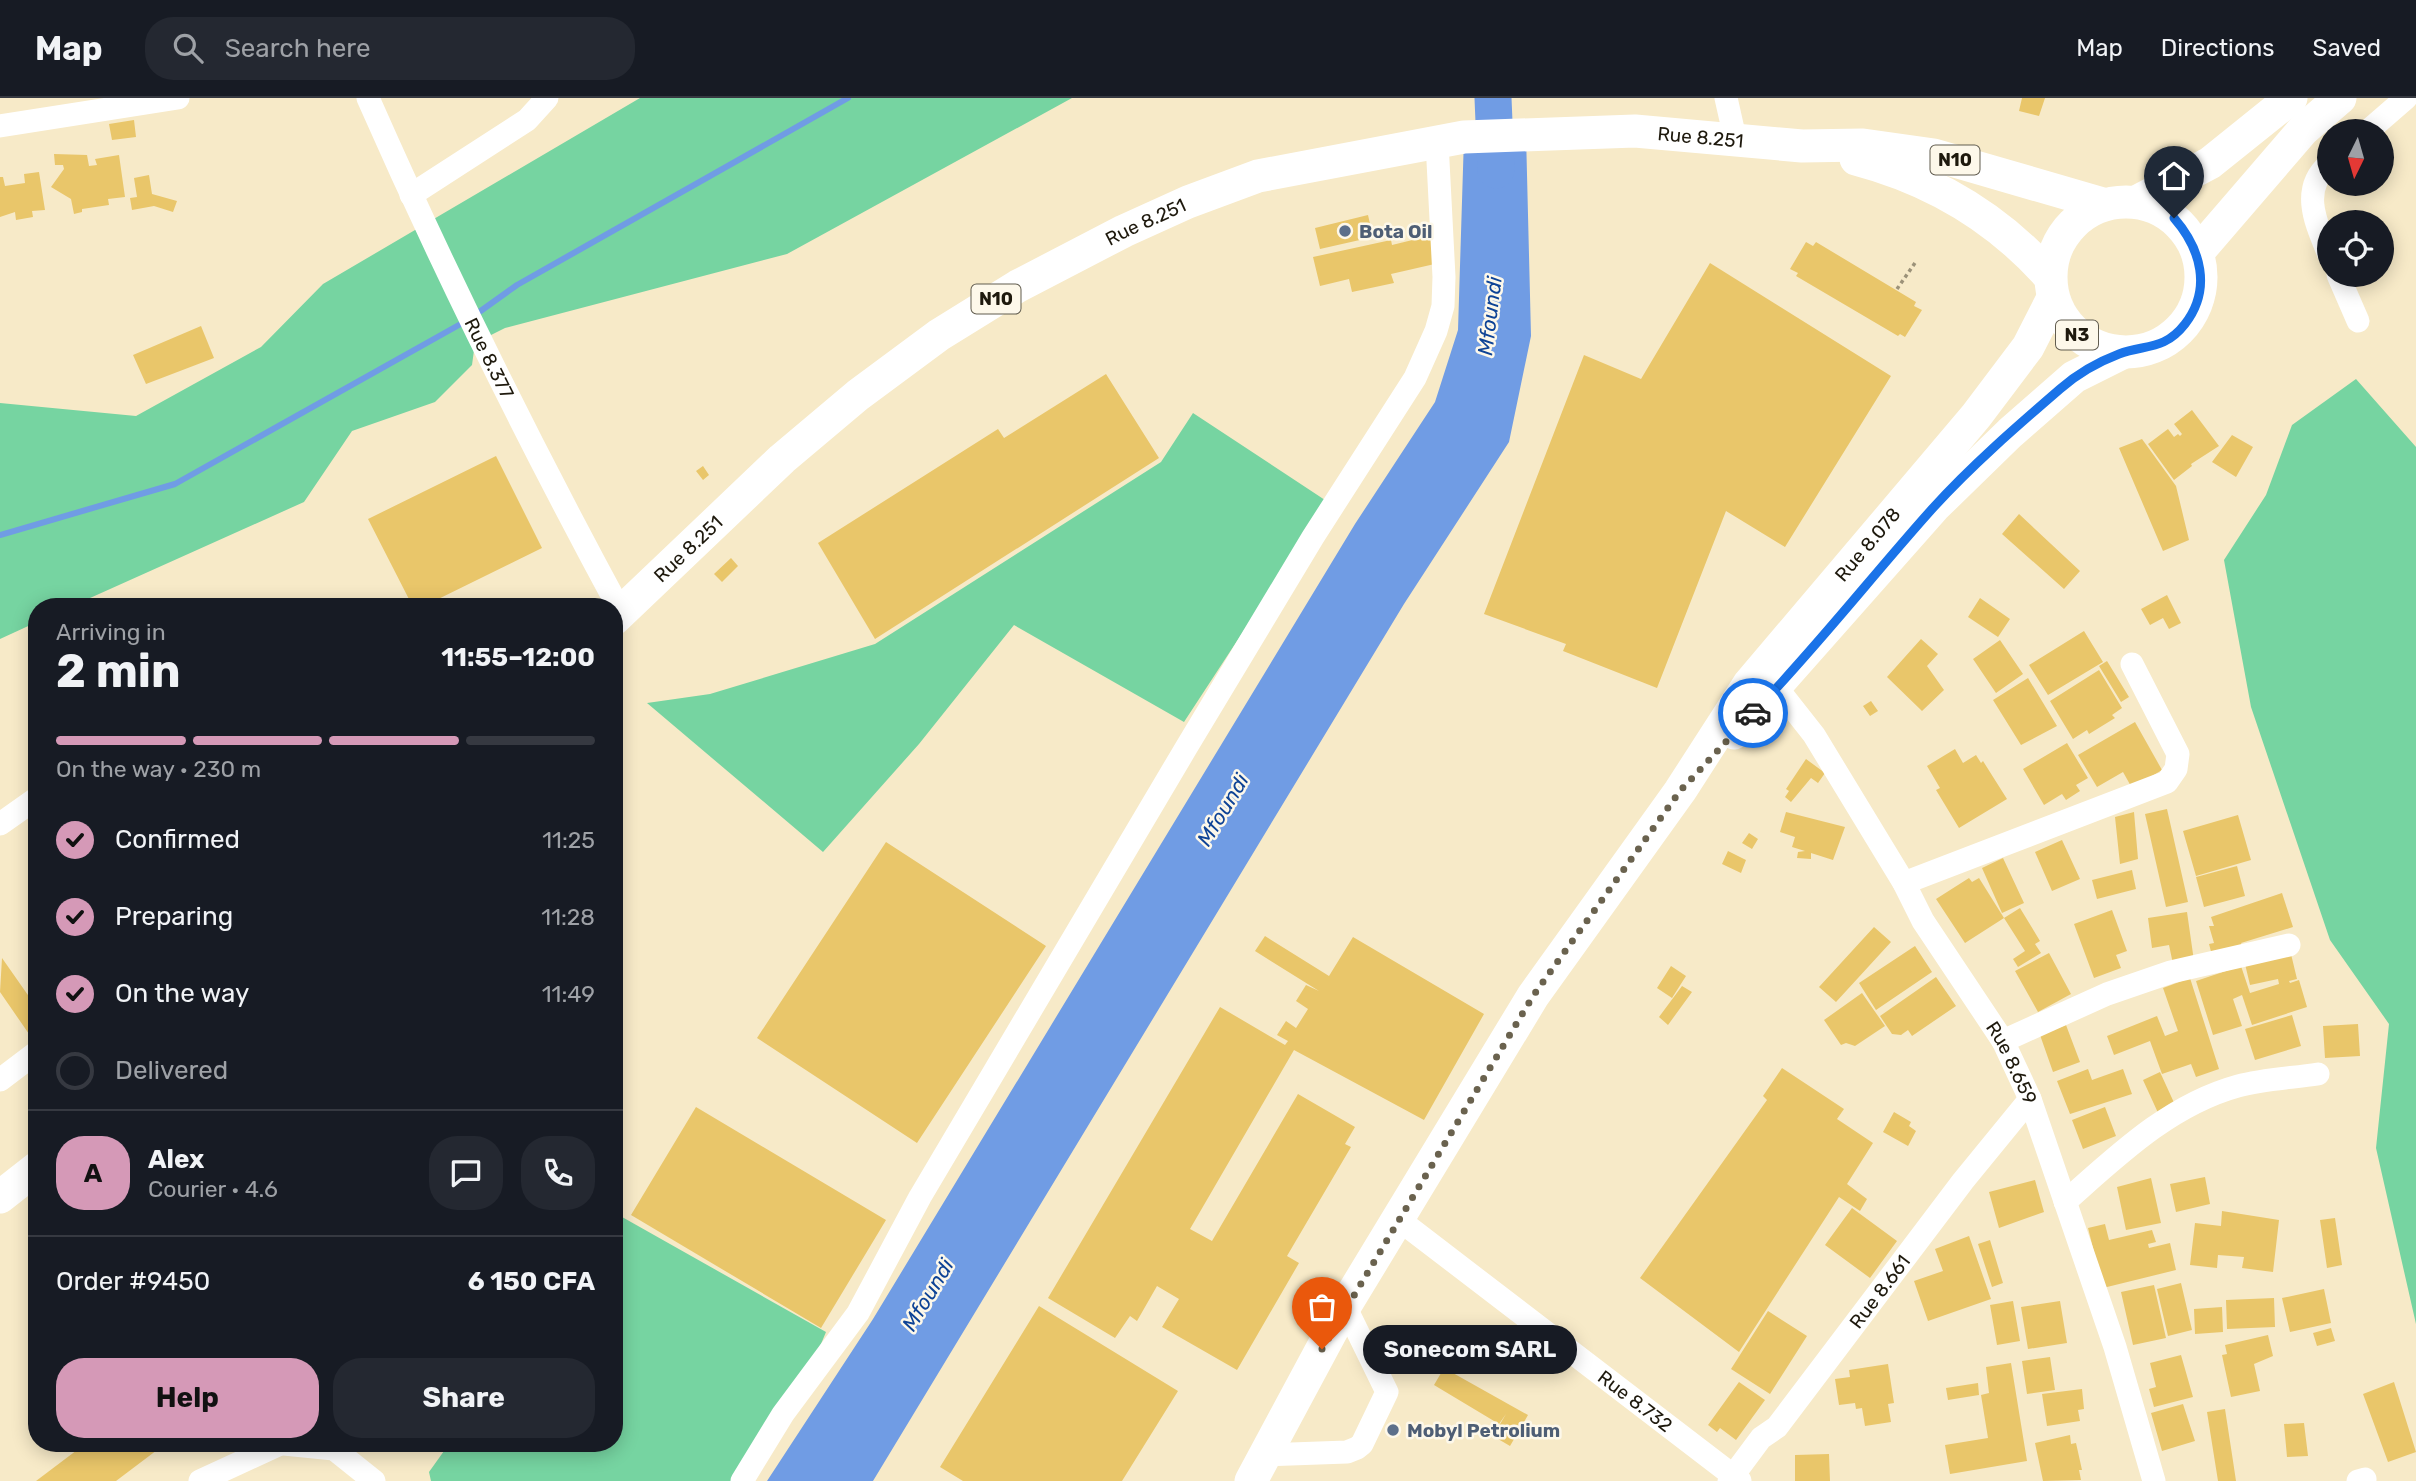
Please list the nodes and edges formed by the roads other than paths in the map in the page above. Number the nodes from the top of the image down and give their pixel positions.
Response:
1 (178, 98) edge
2 (368, 98) edge
3 (547, 98) edge
4 (1726, 98) edge
5 (2291, 98) edge
6 (2340, 98) edge
7 (2406, 98) edge
8 (2382, 119) edge
9 (0, 125) edge
10 (1735, 138) junction
11 (1451, 140) junction
12 (1802, 146) junction
13 (2317, 180) edge
14 (411, 195) junction
15 (2136, 202) junction
16 (2103, 204) junction
17 (2317, 226) edge
18 (2198, 253) junction
19 (2343, 287) edge
20 (2051, 288) junction
21 (2358, 321) dead end
22 (2122, 353) junction
23 (609, 598) edge
24 (623, 611) edge
25 (2132, 664) dead end
26 (1777, 688) junction
27 (1680, 791) junction
28 (28, 804) edge
29 (0, 824) edge
30 (1905, 883) junction
31 (2289, 945) dead end
32 (2003, 1041) junction
33 (28, 1059) edge
34 (2318, 1074) dead end
35 (0, 1080) edge
36 (2029, 1099) junction
37 (28, 1175) edge
38 (0, 1197) edge
39 (2065, 1202) junction
40 (1398, 1219) junction
41 (1345, 1306) junction
42 (264, 1452) edge
43 (338, 1452) edge
44 (1258, 1468) edge
45 (1735, 1479) edge
46 (200, 1481) edge
47 (374, 1481) edge
48 (742, 1481) edge
49 (2154, 1481) edge

1 - 9 street
2 - 14 street, Rue 8.377
3 - 14 street
4 - 10 street
5 - 15 highway, N3
6 - 18 highway
7 - 8 street
10 - 11 highway, Rue 8.251 / N10
10 - 12 highway, Rue 8.251 / N10
11 - 24 highway, Rue 8.251 / N10
11 - 48 street
12 - 16 highway, Rue 8.251 / N10
12 - 20 highway, Rue 8.251 / N10
13 - 17 street
14 - 23 street, Rue 8.377
15 - 16 highway, N3
15 - 18 highway, N3
16 - 20 highway, N3
18 - 22 highway, N3
19 - 21 street
20 - 22 highway, N3
20 - 27 highway, Rue 8.078 / N3
22 - 26 highway, Rue 8.078 / N3
25 - 30 street
26 - 27 highway, Rue 8.078 / N3
26 - 30 street, Rue 8.659
27 - 40 highway, Rue 8.078 / N3
28 - 29 street
30 - 32 street, Rue 8.659
31 - 32 street
32 - 36 street, Rue 8.659
33 - 35 street
34 - 39 street
36 - 39 street, Rue 8.659
36 - 45 street, Rue 8.661
37 - 38 highway
39 - 49 street, Rue 8.659
40 - 41 highway, Rue 8.078 / N3
40 - 45 street, Rue 8.732
41 - 44 highway, Rue 8.078 / N3
41 - 44 street
42 - 46 street
43 - 47 street

